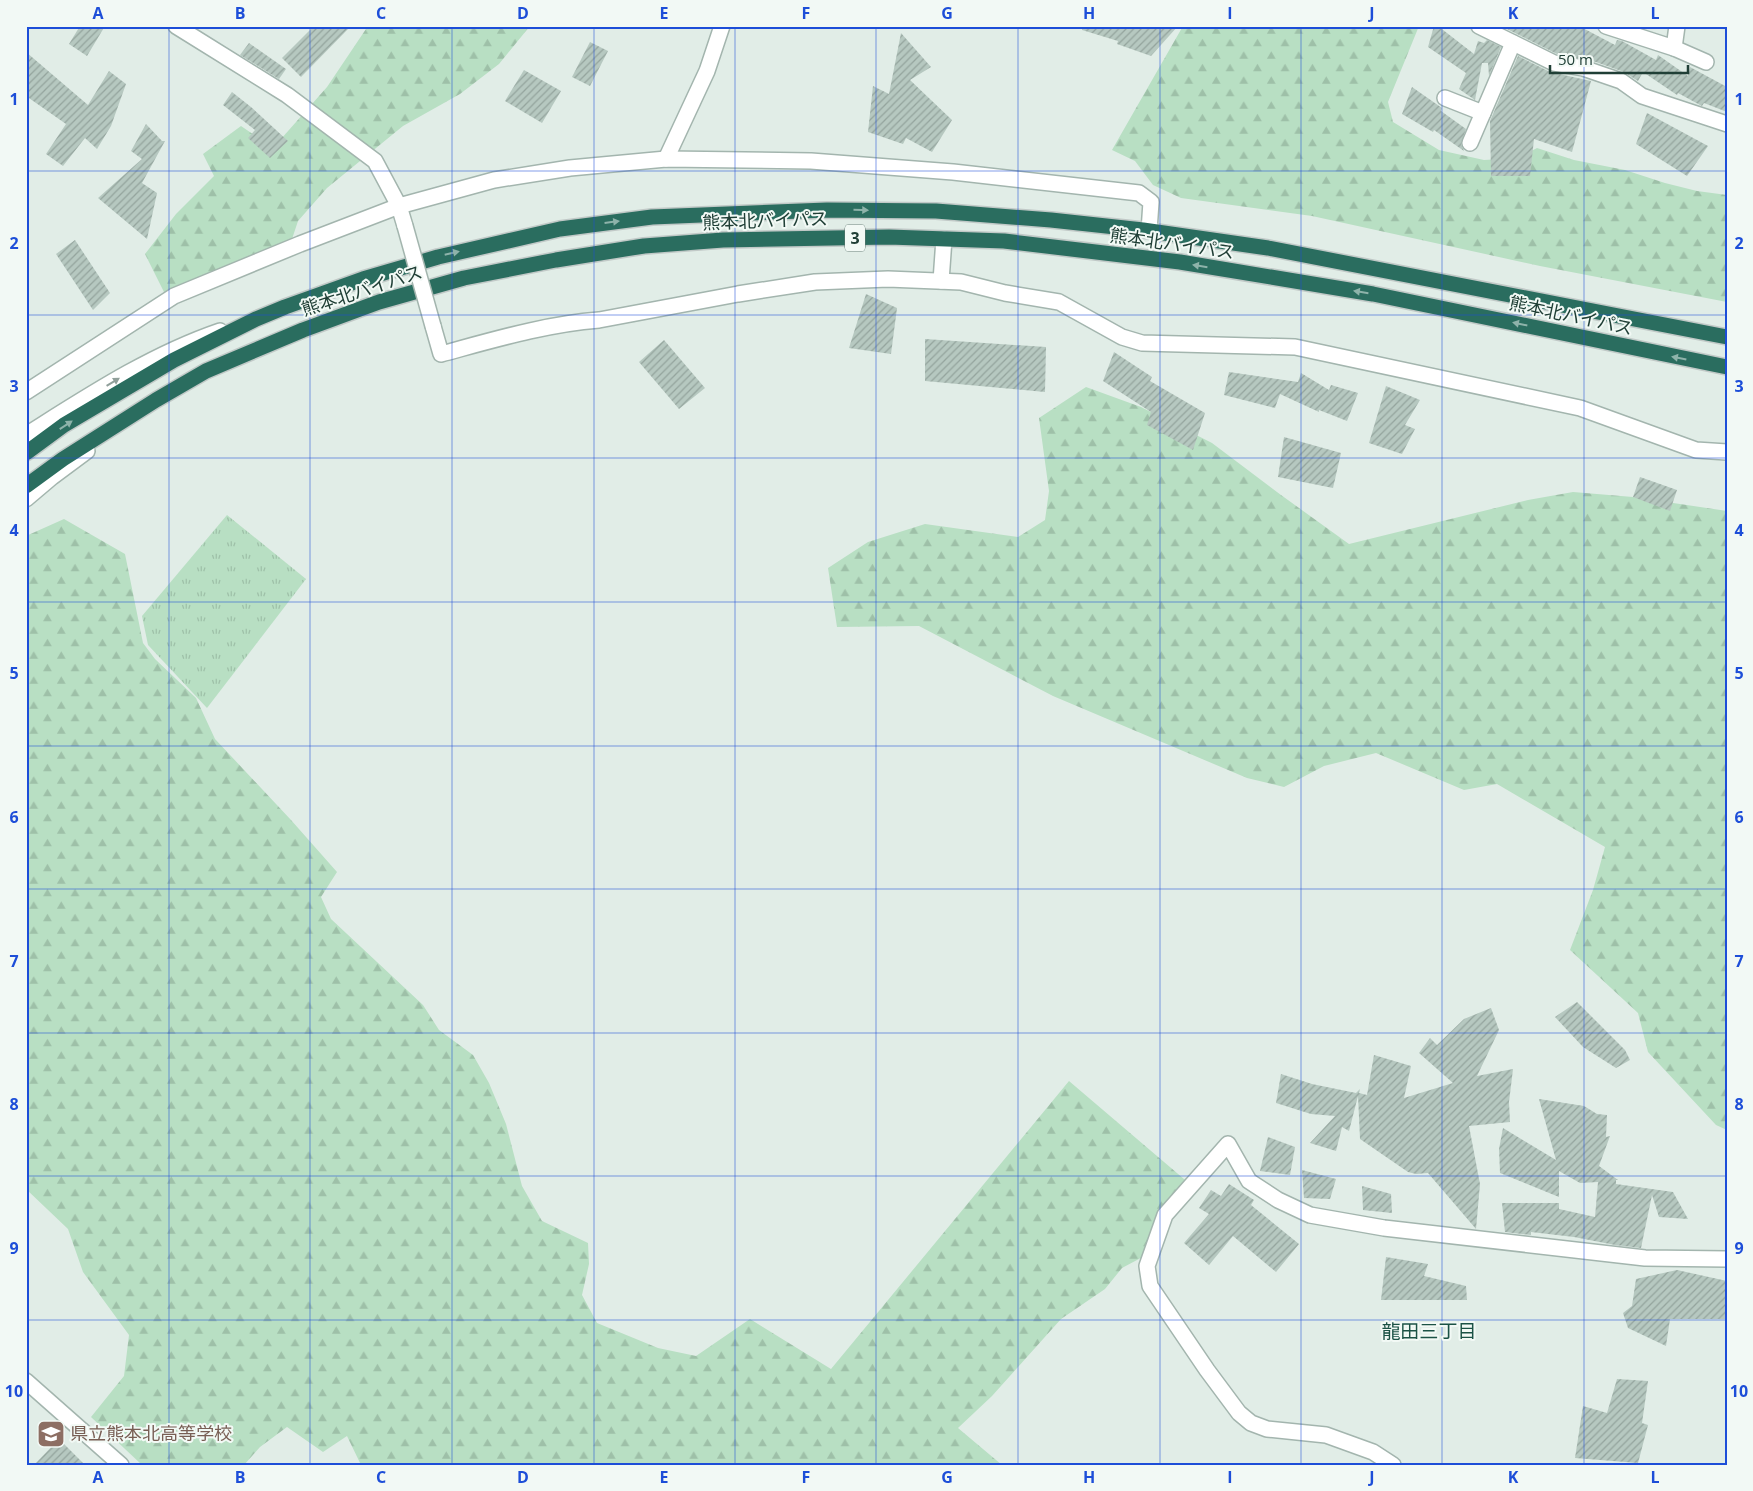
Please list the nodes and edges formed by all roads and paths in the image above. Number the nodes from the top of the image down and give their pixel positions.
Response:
1 (176, 26) edge
2 (722, 26) edge
3 (1480, 26) edge
4 (1606, 26) edge
5 (1677, 26) edge
6 (1513, 43) junction
7 (1674, 48) junction
8 (1706, 62) dead end
9 (1445, 98) dead end
10 (1483, 113) junction
11 (1727, 124) edge
12 (1470, 143) dead end
13 (666, 159) junction
14 (399, 206) junction
15 (1149, 231) junction
16 (944, 239) junction
17 (941, 281) junction
18 (256, 319) junction
19 (1727, 336) edge
20 (1727, 367) edge
21 (26, 392) edge
22 (156, 400) junction
23 (26, 435) edge
24 (1727, 452) edge
25 (26, 453) edge
26 (26, 486) edge
27 (26, 499) edge
28 (1727, 1259) edge
29 (26, 1381) edge
30 (121, 1465) edge
31 (1393, 1465) edge

1 - 14 street
2 - 13 street
3 - 6 street
4 - 7 street
5 - 7 street
6 - 10 street
6 - 11 street
7 - 8 street
9 - 10 street
10 - 12 street
13 - 14 street
13 - 15 street
14 - 17 street, bridge
14 - 21 street
18 -> 15 highway, 熊本北バイパス / 3
15 - 19 highway, 熊本北バイパス / 3
16 - 17 street
20 -> 16 highway, 熊本北バイパス / 3
16 - 22 highway, 熊本北バイパス / 3
17 - 24 street
23 -> 18 street
25 -> 18 highway, 熊本北バイパス / 3
22 - 26 highway, 熊本北バイパス / 3
22 - 27 street
28 - 31 street
29 - 30 street

